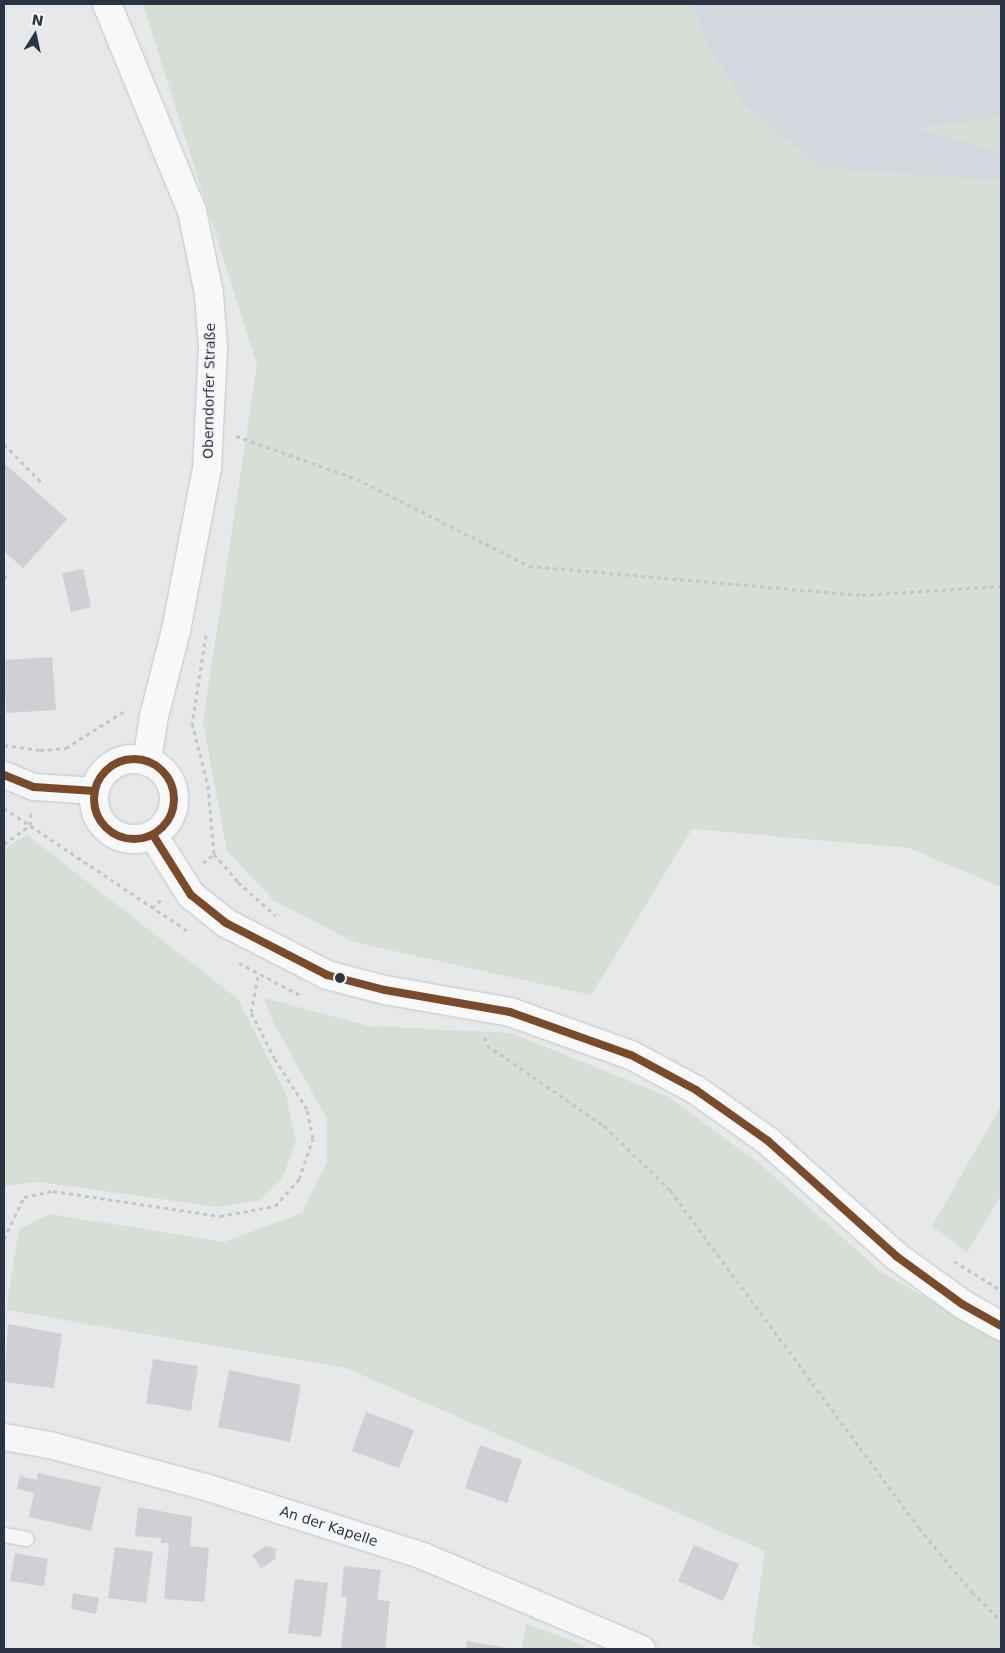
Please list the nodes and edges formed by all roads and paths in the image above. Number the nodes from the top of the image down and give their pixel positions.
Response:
1 (107, 4) edge
2 (233, 435) dead end
3 (4, 444) edge
4 (43, 484) dead end
5 (8, 572) dead end
6 (4, 579) edge
7 (1001, 586) edge
8 (154, 716) junction
9 (192, 723) dead end
10 (4, 745) edge
11 (147, 761) junction
12 (4, 775) edge
13 (95, 791) junction
14 (4, 808) edge
15 (30, 824) junction
16 (153, 835) junction
17 (4, 844) edge
18 (214, 854) dead end
19 (152, 908) dead end
20 (281, 920) dead end
21 (258, 976) dead end
22 (482, 1029) dead end
23 (4, 1239) edge
24 (1001, 1326) edge
25 (4, 1437) edge
26 (4, 1535) edge
27 (26, 1539) dead end
28 (1001, 1621) edge
29 (642, 1649) edge

1 - 8 street, Oberndorfer Straße
2 - 7 path
3 - 4 path
5 - 6 path
8 - 9 path
8 - 10 path
8 - 11 street, Oberndorfer Straße
11 - 13 street
11 - 16 street
12 - 13 street
13 - 16 street
14 - 15 path
15 - 17 path
15 - 19 path
16 - 24 street
18 - 20 path
21 - 23 path
22 - 28 path
25 - 29 street, An der Kapelle
26 - 27 lane

